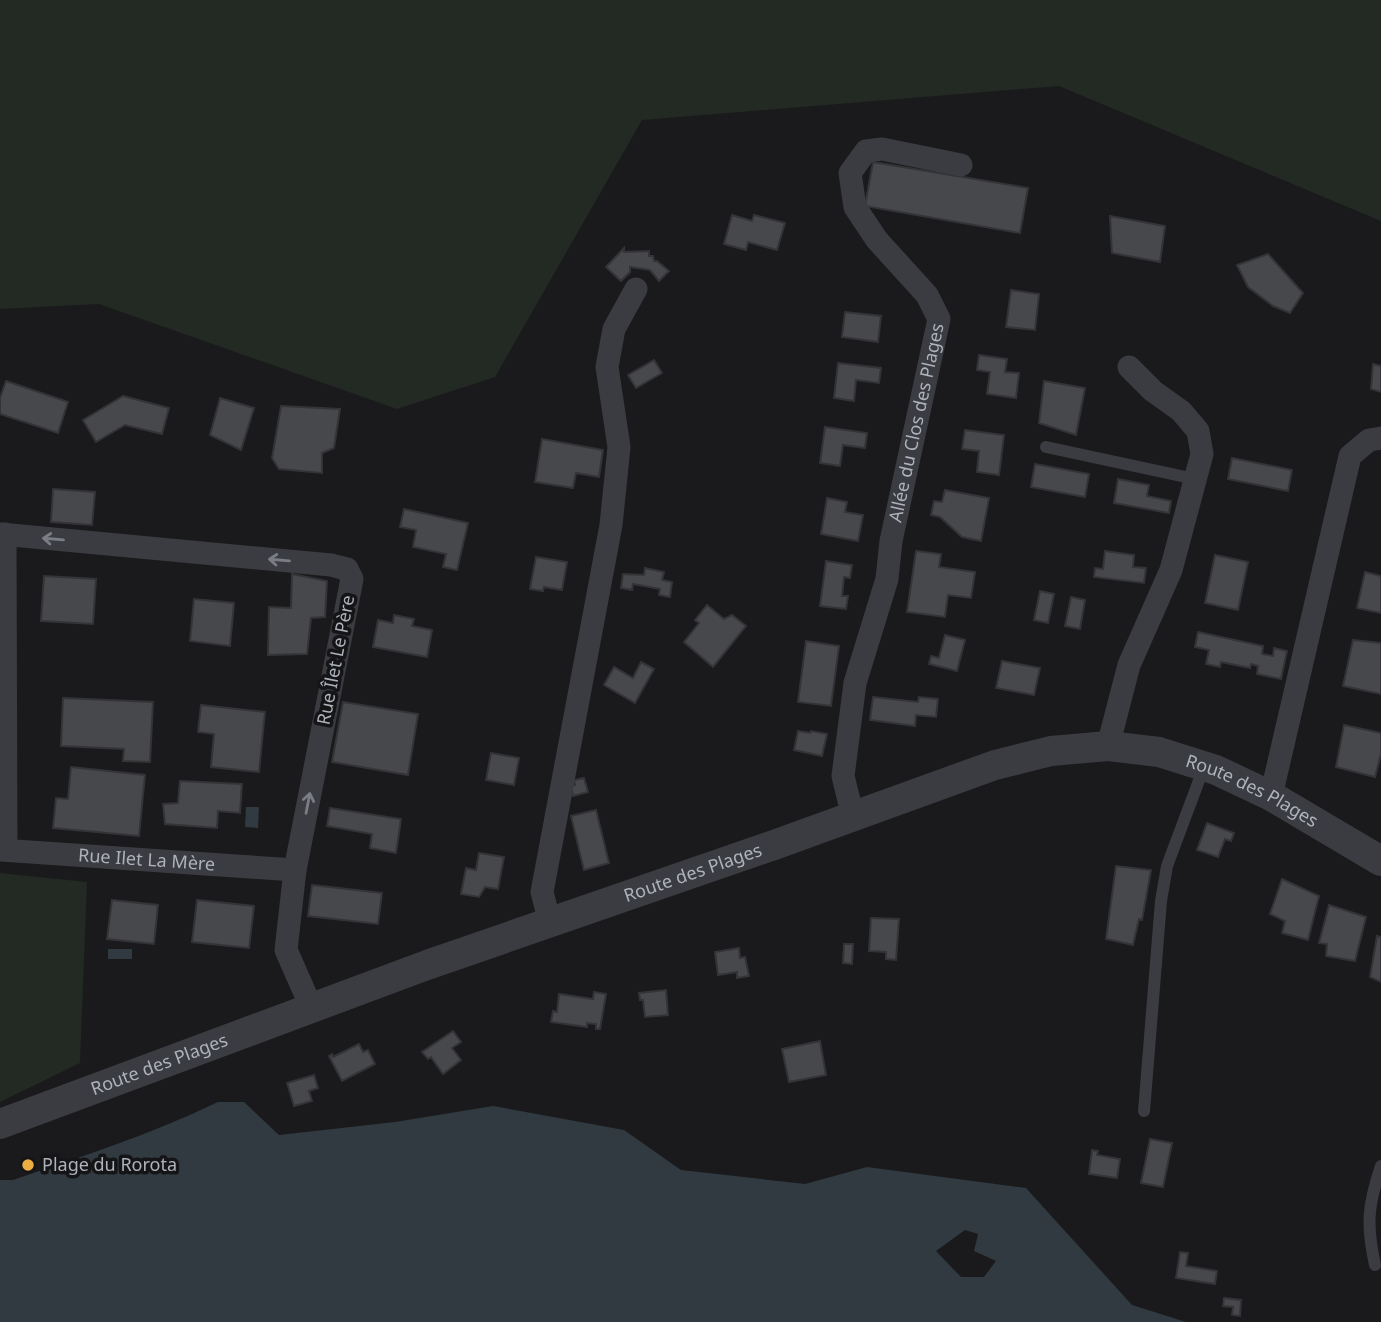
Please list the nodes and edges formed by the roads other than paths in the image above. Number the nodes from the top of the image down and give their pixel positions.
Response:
1 (961, 165) dead end
2 (636, 289) dead end
3 (1129, 367) dead end
4 (1381, 438) edge
5 (1046, 447) dead end
6 (1195, 479) junction
7 (2, 534) edge
8 (1108, 746) junction
9 (1205, 766) junction
10 (1271, 796) junction
11 (853, 817) junction
12 (3, 850) edge
13 (1381, 859) edge
14 (295, 870) junction
15 (550, 923) junction
16 (312, 1009) junction
17 (1144, 1111) dead end
18 (0, 1124) edge
19 (1381, 1166) edge
20 (1375, 1265) dead end

1 - 11 street, Allée du Clos des Plages
2 - 15 street
3 - 6 street
4 - 10 street
5 - 6 lane
6 - 8 street
7 - 12 street
14 -> 7 street, Rue Îlet Le Père
8 - 9 street, Route des Plages
8 - 11 street, Route des Plages
9 - 10 street, Route des Plages
9 - 17 lane
10 - 13 street, Route des Plages
11 - 15 street, Route des Plages
12 - 14 street, Rue Ilet La Mère
14 - 16 street, Rue Îlet Le Père
15 - 16 street, Route des Plages
16 - 18 street, Route des Plages
19 - 20 lane

